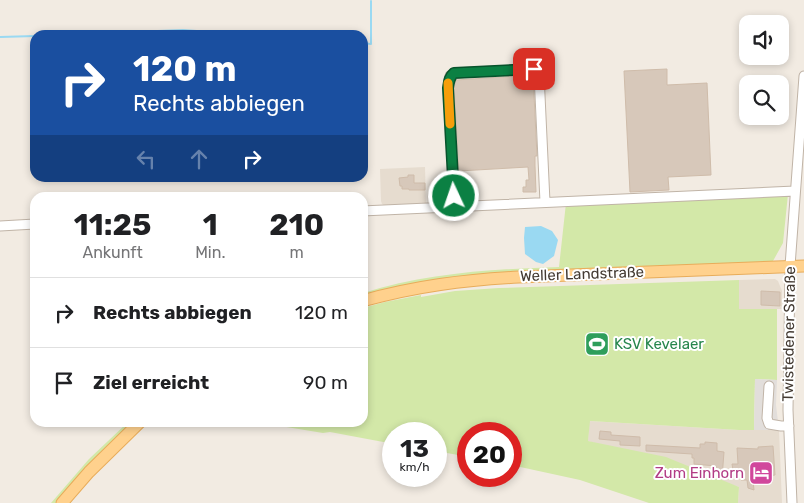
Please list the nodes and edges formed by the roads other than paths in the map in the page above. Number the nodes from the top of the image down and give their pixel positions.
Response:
1 (804, 76) edge
2 (796, 191) junction
3 (545, 202) junction
4 (455, 206) junction
5 (368, 211) edge
6 (30, 224) edge
7 (0, 226) edge
8 (790, 266) junction
9 (804, 266) edge
10 (368, 300) edge
11 (769, 386) dead end
12 (789, 426) junction
13 (135, 427) edge
14 (62, 503) edge
15 (792, 503) edge

1 - 2 street, Twistedener Straße
2 - 3 street
2 - 8 street, Twistedener Straße
3 - 4 street
3 - 4 street
4 - 5 street
6 - 7 street
8 - 9 main road, Weller Landstraße
8 - 10 main road, Weller Landstraße
8 - 12 street, Twistedener Straße
11 - 12 street
12 - 15 street, Twistedener Straße
13 - 14 main road

